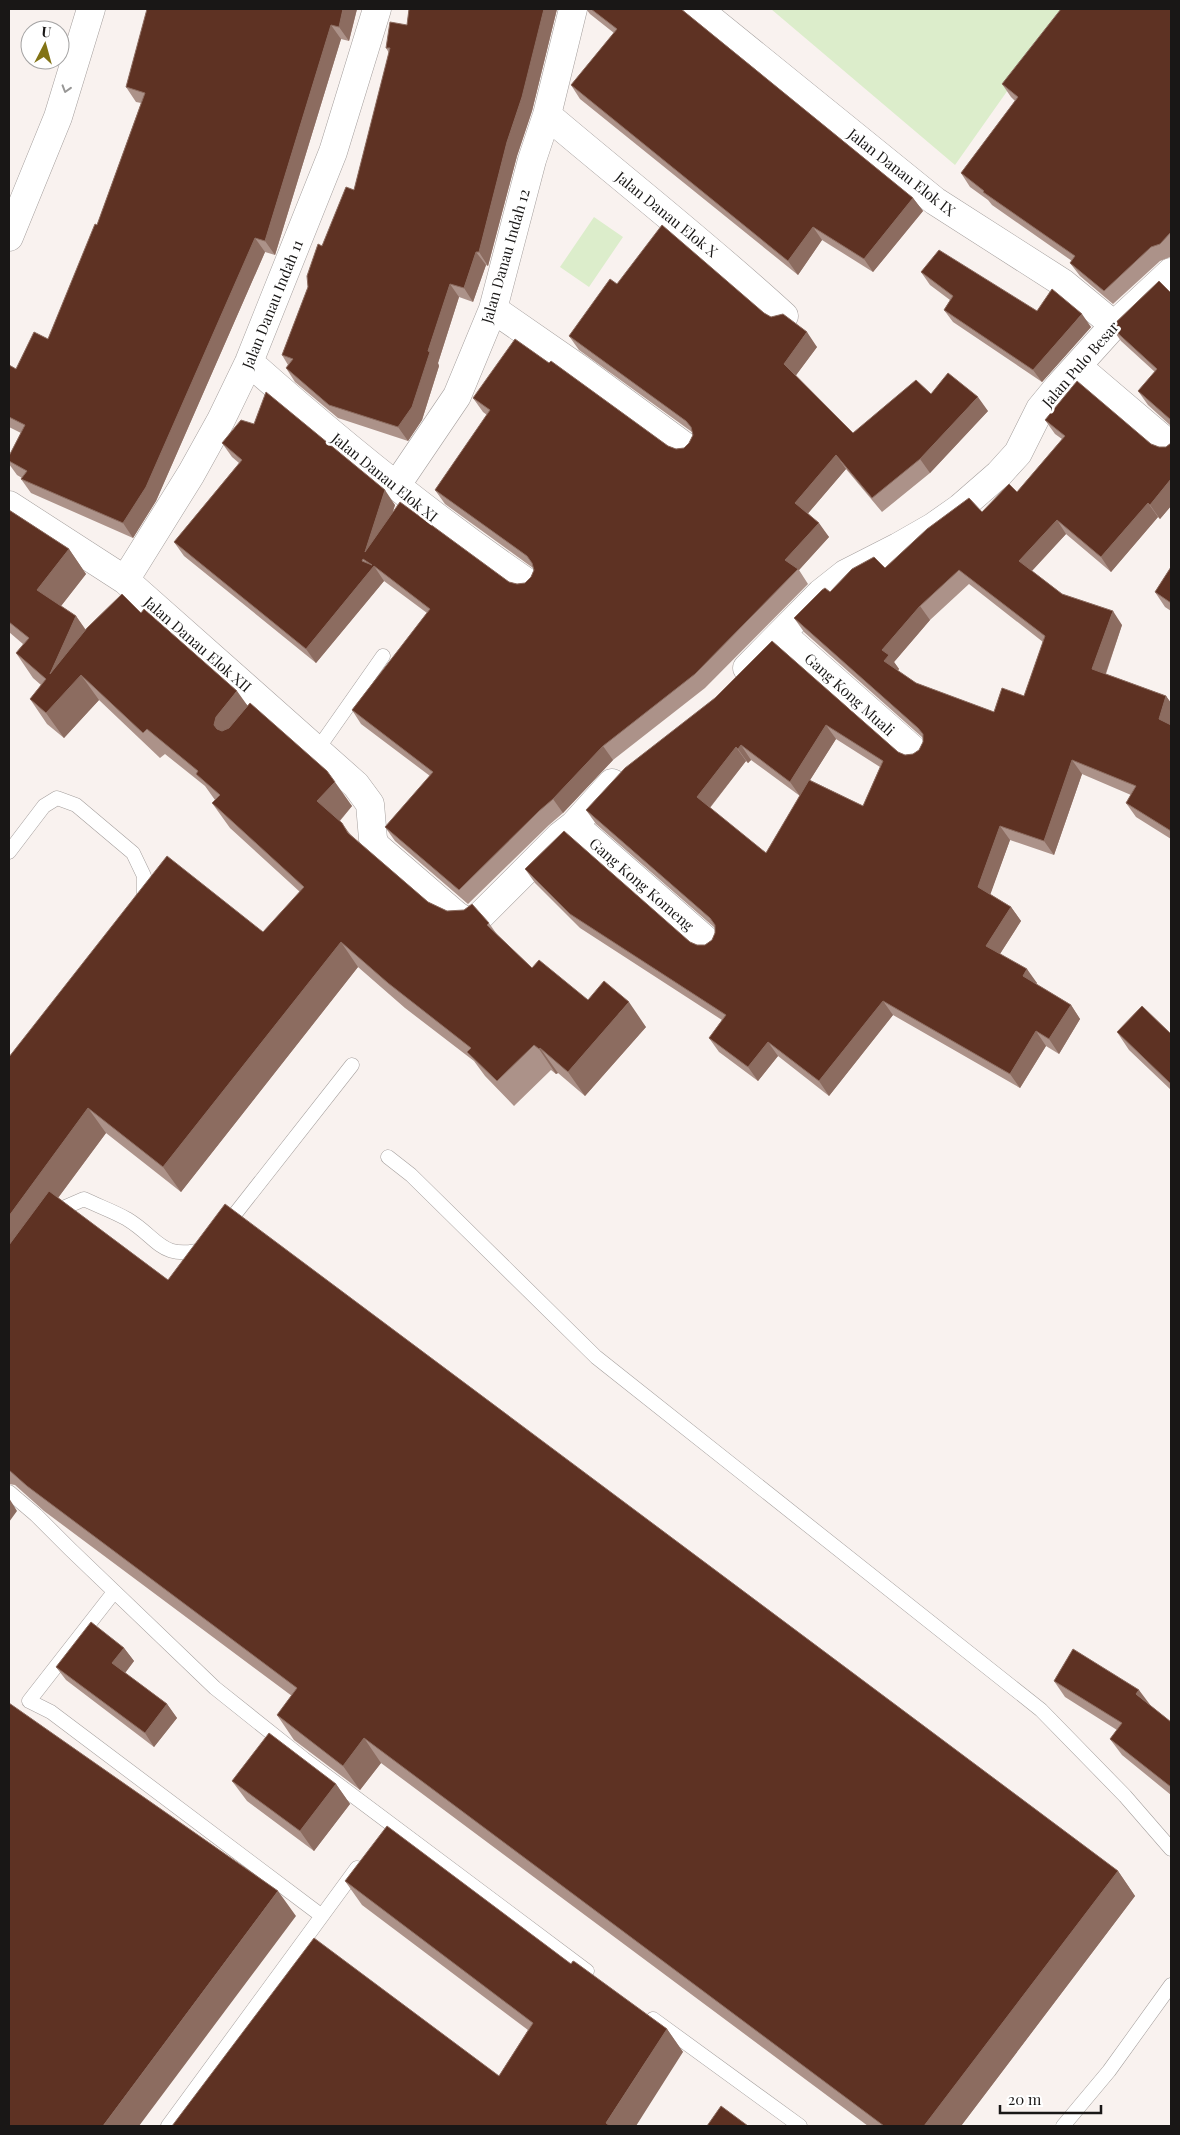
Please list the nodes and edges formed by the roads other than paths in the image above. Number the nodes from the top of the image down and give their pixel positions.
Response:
1 (91, 9) edge
2 (377, 9) edge
3 (573, 9) edge
4 (698, 9) edge
5 (547, 115) junction
6 (9, 237) edge
7 (1171, 272) edge
8 (493, 309) junction
9 (784, 316) edge
10 (1114, 324) junction
11 (249, 362) junction
12 (1077, 366) junction
13 (1171, 446) edge
14 (687, 448) edge
15 (396, 486) junction
16 (9, 505) edge
17 (125, 580) junction
18 (528, 583) edge
19 (782, 634) junction
20 (383, 656) dead end
21 (728, 688) edge
22 (317, 750) junction
23 (918, 754) edge
24 (631, 766) edge
25 (574, 825) junction
26 (14, 834) edge
27 (9, 852) edge
28 (132, 914) edge
29 (710, 944) edge
30 (352, 1065) dead end
31 (388, 1157) dead end
32 (44, 1232) edge
33 (9, 1492) edge
34 (114, 1592) junction
35 (29, 1701) junction
36 (20, 1714) edge
37 (1171, 1849) edge
38 (368, 1854) edge
39 (322, 1916) junction
40 (597, 1978) edge
41 (1171, 1985) edge
42 (643, 2013) edge
43 (168, 2126) edge
44 (800, 2126) edge
45 (1063, 2126) edge

1 -> 6 street
2 - 11 street, Jalan Danau Indah 11
3 - 5 street, Jalan Danau Indah 12
4 - 10 street, Jalan Danau Elok IX
5 - 8 street, Jalan Danau Indah 12
5 - 9 street, Jalan Danau Elok X
7 - 10 street, Jalan Pulo Besar
8 - 14 street
8 - 15 street, Jalan Danau Indah 12
10 - 12 street, Jalan Pulo Besar
11 - 15 street, Jalan Danau Elok XI
11 - 17 street, Jalan Danau Indah 11
12 - 13 street
12 - 19 street, Jalan Pulo Besar
15 - 18 street, Jalan Danau Elok XI
16 - 17 street, Jalan Danau Elok XII
17 - 22 street, Jalan Danau Elok XII
19 - 21 street, Jalan Pulo Besar
19 - 23 street, Gang Kong Muali
20 - 22 lane
22 - 25 street, Jalan Danau Elok XII
24 - 25 street
25 - 29 street, Gang Kong Komeng
26 - 27 lane
26 - 28 lane
30 - 32 lane
31 - 37 lane
33 - 34 lane
34 - 35 lane
34 - 40 lane
35 - 36 lane
35 - 39 lane
38 - 39 lane
39 - 43 lane
41 - 45 lane
42 - 44 lane

